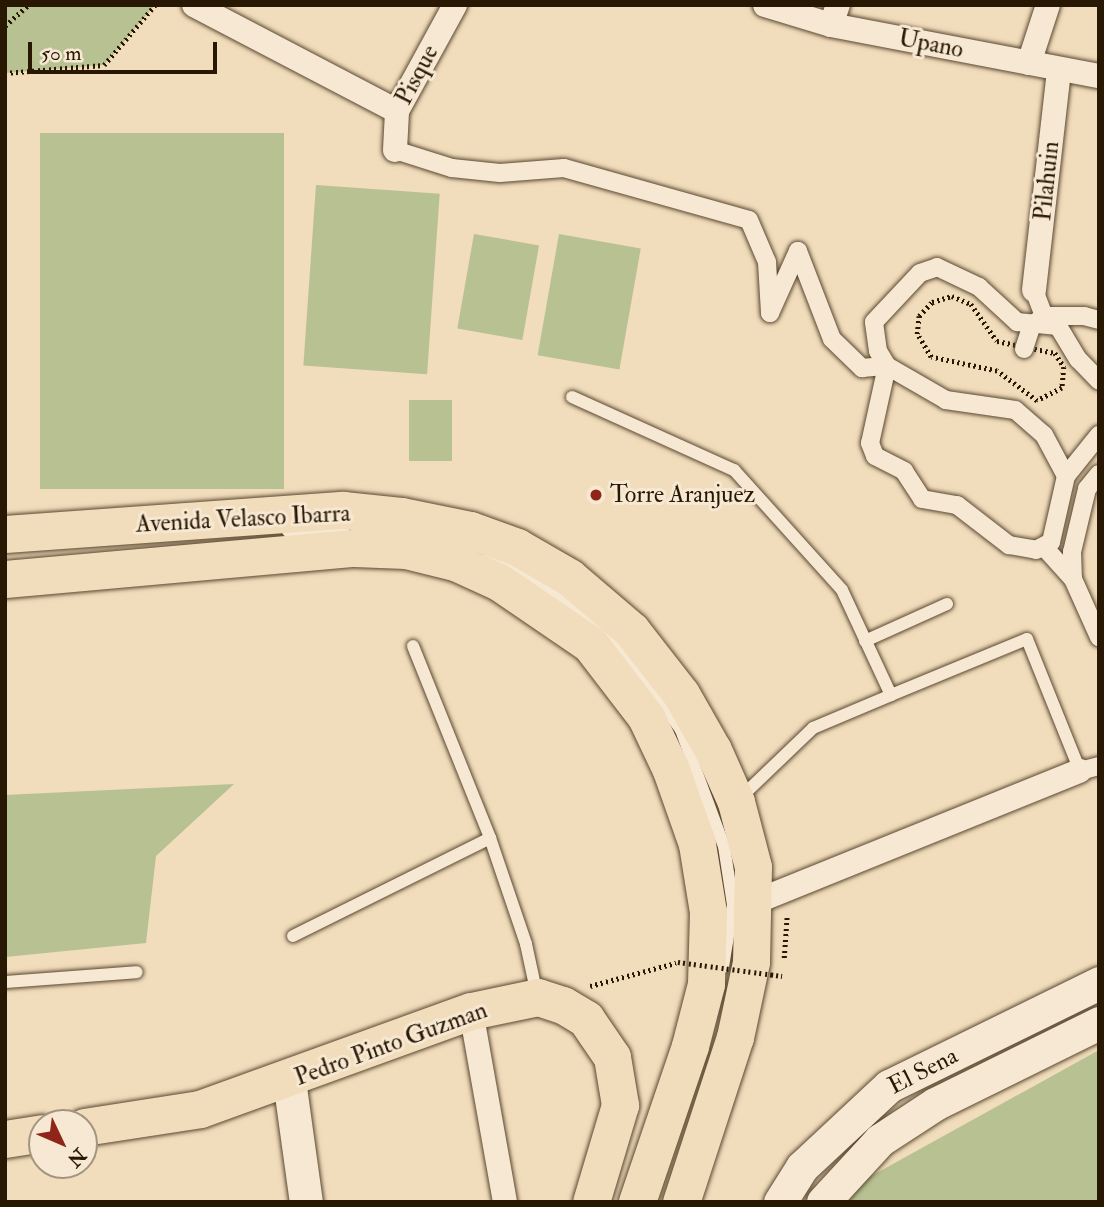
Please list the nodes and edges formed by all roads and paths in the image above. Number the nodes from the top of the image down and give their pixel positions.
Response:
1 (28, 5) edge
2 (155, 5) edge
3 (194, 5) edge
4 (455, 5) edge
5 (765, 5) edge
6 (1048, 5) edge
7 (834, 15) edge
8 (5, 26) edge
9 (1029, 63) junction
10 (1059, 71) junction
11 (5, 73) edge
12 (1099, 76) edge
13 (397, 111) junction
14 (395, 150) joint
15 (1034, 290) joint
16 (1099, 320) edge
17 (1038, 321) junction
18 (1024, 349) junction
19 (887, 366) junction
20 (1099, 381) edge
21 (572, 397) dead end
22 (1099, 435) edge
23 (1099, 474) edge
24 (1066, 476) junction
25 (267, 533) dead end
26 (360, 533) dead end
27 (5, 534) edge
28 (399, 534) dead end
29 (1044, 547) junction
30 (5, 579) edge
31 (1073, 579) junction
32 (947, 604) dead end
33 (1099, 636) edge
34 (865, 641) junction
35 (413, 646) dead end
36 (891, 695) junction
37 (1089, 769) edge
38 (736, 802) junction
39 (490, 838) junction
40 (755, 902) junction
41 (293, 936) dead end
42 (137, 972) dead end
43 (782, 976) dead end
44 (5, 982) edge
45 (1099, 983) edge
46 (538, 997) junction
47 (471, 1010) junction
48 (1099, 1023) edge
49 (289, 1080) junction
50 (98, 1125) edge
51 (28, 1135) edge
52 (5, 1139) edge
53 (306, 1202) edge
54 (505, 1202) edge
55 (591, 1202) edge
56 (637, 1202) edge
57 (648, 1202) edge
58 (681, 1202) edge
59 (780, 1202) edge
60 (823, 1202) edge

1 - 8 path
2 - 11 path
3 - 13 street
4 - 13 street, Pisque
5 - 7 street, Upano
6 - 9 street
7 - 9 street, Upano
9 - 10 street, Upano
10 - 12 street, Upano
10 - 15 street, Pilahuin
13 - 14 street, Pisque
14 - 19 street
15 - 17 street
16 - 17 street
17 - 18 street
17 - 19 street
17 - 20 street
18 - 18 path
19 - 24 street
19 - 29 street
21 - 34 lane
22 - 24 street
23 - 31 street
24 - 29 street
25 - 26 lane
27 - 38 main road, Avenida Velasco Ibarra
28 - 57 lane
29 - 31 street
30 - 56 main road, Avenida Velasco Ibarra
31 - 33 street
32 - 34 lane
34 - 36 lane
35 - 39 lane
36 - 37 lane
36 - 38 lane
37 - 40 street
38 - 40 main road, Avenida Velasco Ibarra
39 - 41 lane
39 - 46 lane
40 - 58 main road, Avenida Velasco Ibarra
42 - 44 lane
43 - 46 path, bridge
45 - 59 main road, El Sena
46 - 47 main road, Pedro Pinto Guzman
46 - 55 main road
47 - 49 main road, Pedro Pinto Guzman
47 - 54 street
48 - 60 main road, El Sena
49 - 50 main road, Pedro Pinto Guzman
49 - 53 main road
51 - 52 main road

